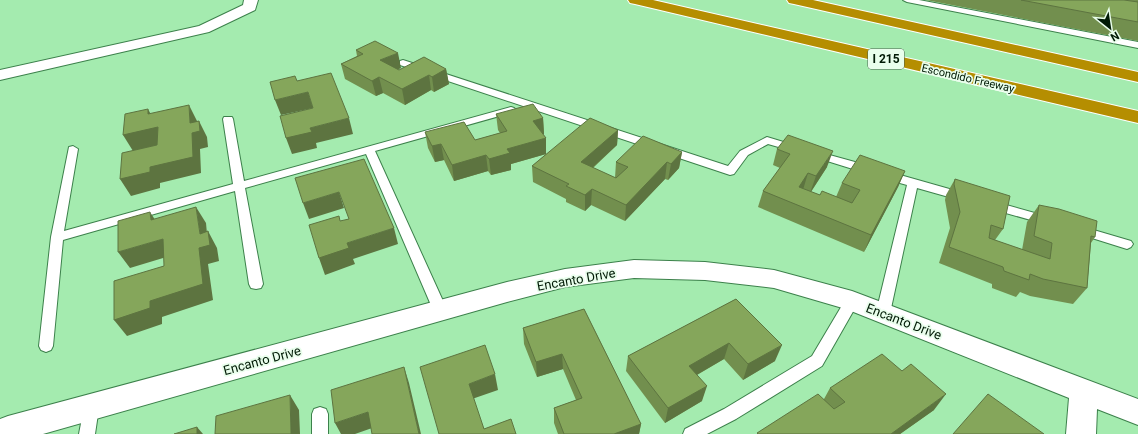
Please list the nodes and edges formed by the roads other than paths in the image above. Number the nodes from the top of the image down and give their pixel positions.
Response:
1 (251, 0) edge
2 (635, 0) edge
3 (794, 0) edge
4 (907, 0) edge
5 (1138, 44) edge
6 (403, 63) dead end
7 (0, 75) edge
8 (1138, 77) edge
9 (531, 105) junction
10 (1138, 117) edge
11 (228, 119) dead end
12 (73, 149) dead end
13 (369, 149) junction
14 (913, 182) junction
15 (239, 187) junction
16 (57, 237) junction
17 (1127, 244) dead end
18 (256, 284) dead end
19 (852, 301) junction
20 (441, 312) junction
21 (883, 313) junction
22 (46, 346) dead end
23 (1084, 391) junction
24 (91, 407) junction
25 (1138, 412) edge
26 (320, 414) dead end
27 (5, 432) edge
28 (87, 434) edge
29 (320, 434) edge
30 (691, 434) edge
31 (1081, 434) edge

1 - 7 street
2 - 10 highway, Escondido Freeway / I 215
3 - 8 highway
4 - 5 lane
6 - 9 lane
9 - 13 lane
9 - 14 lane
11 - 15 lane
12 - 16 lane
13 - 15 lane
13 - 20 lane
14 - 17 lane
14 - 21 lane
15 - 16 lane
15 - 18 lane
16 - 22 lane
19 - 20 street, Encanto Drive
19 - 21 street, Encanto Drive
19 - 30 lane
20 - 24 street, Encanto Drive
21 - 23 street, Encanto Drive
23 - 25 street, Encanto Drive
23 - 31 street
24 - 27 street, Encanto Drive
24 - 28 lane
26 - 29 lane

